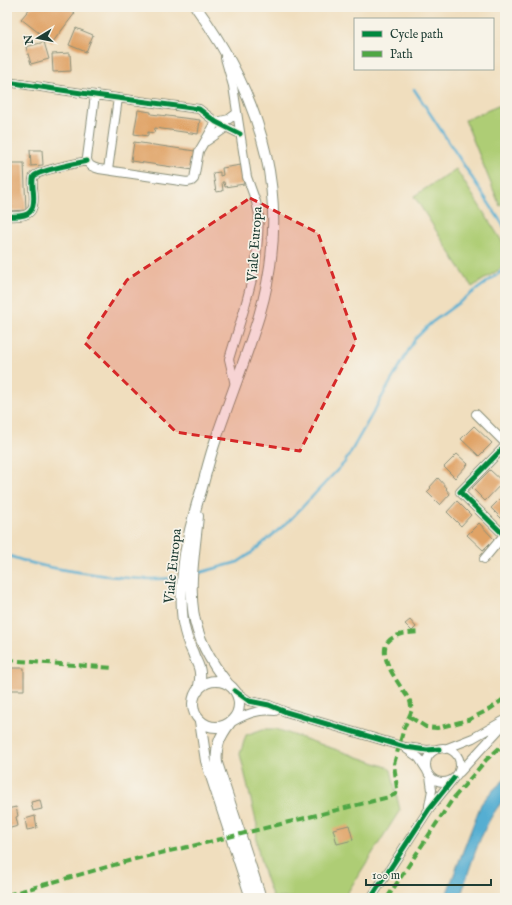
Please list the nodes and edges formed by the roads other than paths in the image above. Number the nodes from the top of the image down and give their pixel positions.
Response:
1 (196, 7) edge
2 (221, 44) junction
3 (7, 82) edge
4 (95, 95) junction
5 (118, 98) junction
6 (237, 113) junction
7 (216, 122) junction
8 (227, 127) junction
9 (240, 134) junction
10 (201, 148) junction
11 (87, 161) junction
12 (108, 170) junction
13 (7, 216) edge
14 (235, 385) junction
15 (476, 414) dead end
16 (505, 442) edge
17 (505, 446) edge
18 (201, 490) junction
19 (504, 534) edge
20 (484, 559) dead end
21 (232, 688) junction
22 (198, 691) junction
23 (286, 712) junction
24 (505, 720) edge
25 (200, 721) junction
26 (231, 723) junction
27 (505, 723) edge
28 (405, 747) junction
29 (442, 749) junction
30 (428, 773) junction
31 (456, 776) junction
32 (429, 809) junction
33 (229, 817) junction
34 (251, 898) edge
35 (261, 898) edge
36 (371, 898) edge

1 - 2 main road, Viale Europa
2 - 6 street
2 - 14 main road, Viale Europa
3 - 4 street
4 - 5 street
4 - 11 street
5 - 7 street
5 - 12 street
6 - 7 street
6 - 9 street
7 - 8 street
7 - 10 street
8 - 9 street
8 - 10 street
9 - 14 street
10 - 12 street
11 - 12 street
11 - 13 street
14 - 18 main road, Viale Europa
15 - 16 street
17 - 19 street
18 - 21 main road, Viale Europa
18 - 22 main road, Viale Europa
19 - 20 street
21 - 22 main road
21 - 23 street
21 - 26 main road, Viale Europa
22 - 25 main road, Viale Europa
23 - 26 street
23 - 28 street
24 - 29 street
25 - 26 main road
25 - 33 main road, Viale Europa
26 - 33 main road, Viale Europa
27 - 31 street
28 - 29 street
28 - 30 street
29 - 30 street
29 - 31 street
30 - 31 street
30 - 32 street
31 - 32 street
32 - 36 street
33 - 34 main road, Viale Europa
33 - 35 main road, Viale Europa

